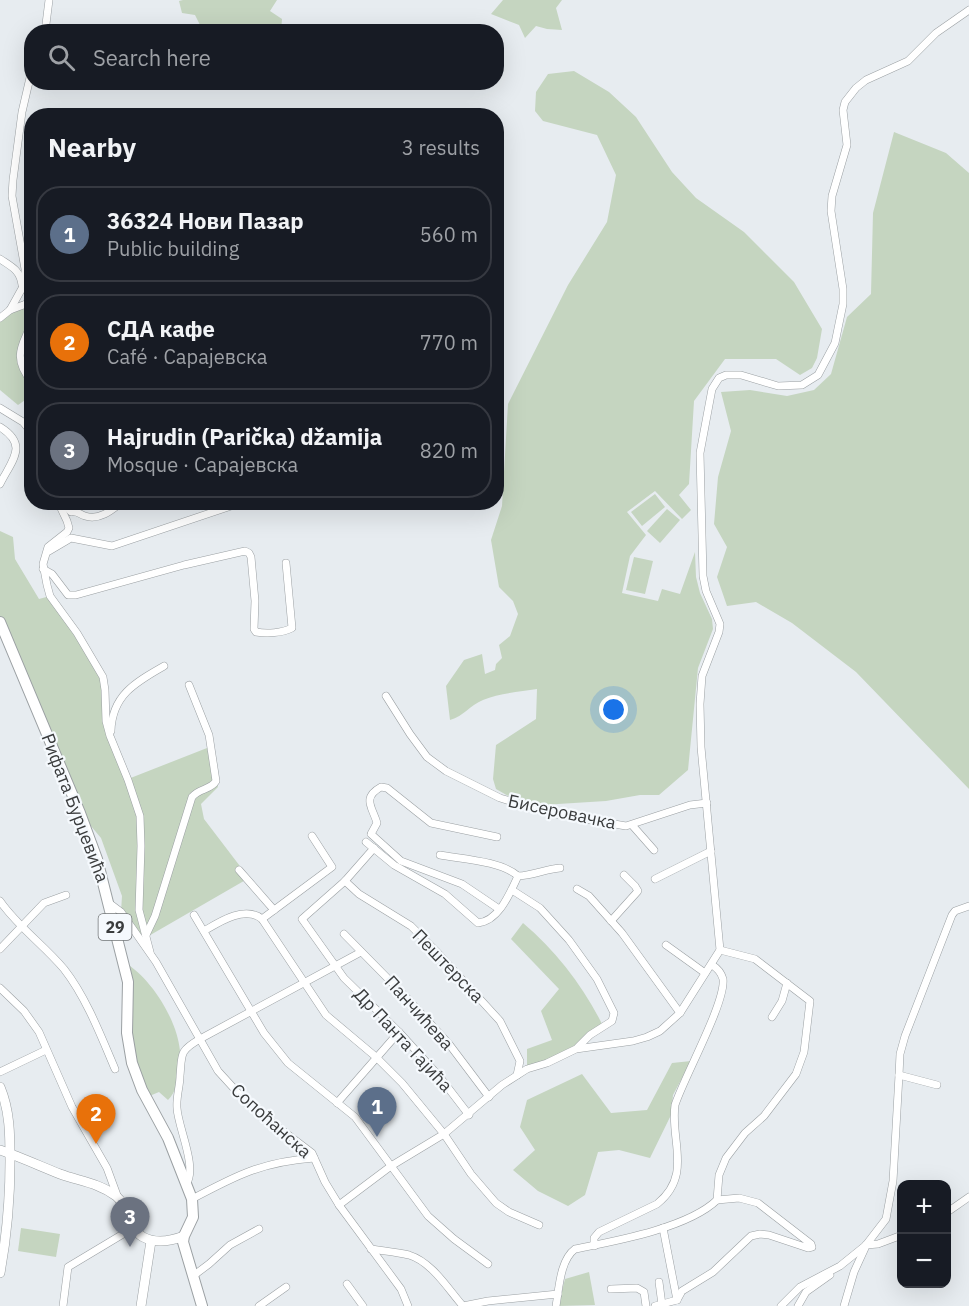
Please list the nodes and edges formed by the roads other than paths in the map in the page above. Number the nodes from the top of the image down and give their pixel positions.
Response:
1 (49, 0) edge
2 (969, 10) edge
3 (47, 24) edge
4 (27, 90) edge
5 (0, 259) edge
6 (24, 264) edge
7 (24, 282) edge
8 (21, 292) junction
9 (24, 303) edge
10 (10, 310) junction
11 (0, 318) edge
12 (24, 326) edge
13 (18, 335) dead end
14 (14, 370) dead end
15 (24, 377) edge
16 (0, 408) edge
17 (24, 423) edge
18 (0, 427) edge
19 (0, 484) edge
20 (63, 510) edge
21 (69, 510) edge
22 (112, 510) edge
23 (219, 510) edge
24 (47, 553) junction
25 (286, 563) dead end
26 (43, 569) junction
27 (0, 622) edge
28 (164, 666) dead end
29 (189, 685) dead end
30 (386, 696) dead end
31 (110, 736) junction
32 (707, 803) junction
33 (632, 825) junction
34 (312, 836) dead end
35 (497, 837) dead end
36 (366, 842) dead end
37 (374, 848) junction
38 (654, 850) dead end
39 (711, 851) junction
40 (440, 855) dead end
41 (560, 868) dead end
42 (239, 870) dead end
43 (624, 875) dead end
44 (518, 876) junction
45 (655, 879) dead end
46 (345, 881) junction
47 (577, 889) dead end
48 (512, 890) junction
49 (66, 895) dead end
50 (0, 901) edge
51 (109, 903) junction
52 (969, 906) edge
53 (499, 909) junction
54 (274, 910) junction
55 (194, 915) dead end
56 (262, 919) junction
57 (610, 921) junction
58 (21, 925) junction
59 (204, 931) junction
60 (146, 934) junction
61 (344, 934) dead end
62 (666, 945) dead end
63 (0, 949) edge
64 (720, 950) junction
65 (361, 952) junction
66 (151, 955) junction
67 (712, 965) junction
68 (336, 967) junction
69 (705, 973) junction
70 (788, 983) junction
71 (305, 984) junction
72 (0, 988) edge
73 (251, 1012) junction
74 (680, 1014) junction
75 (772, 1017) dead end
76 (399, 1032) junction
77 (200, 1039) junction
78 (576, 1049) junction
79 (46, 1050) junction
80 (375, 1057) junction
81 (115, 1069) dead end
82 (0, 1072) edge
83 (517, 1075) junction
84 (898, 1075) junction
85 (937, 1085) dead end
86 (0, 1087) edge
87 (489, 1097) junction
88 (337, 1103) junction
89 (469, 1115) junction
90 (444, 1134) junction
91 (4, 1152) edge
92 (314, 1158) junction
93 (391, 1166) junction
94 (186, 1185) junction
95 (969, 1197) edge
96 (118, 1198) junction
97 (192, 1199) junction
98 (717, 1200) junction
99 (339, 1205) junction
100 (951, 1210) edge
101 (539, 1225) dead end
102 (133, 1228) junction
103 (259, 1228) dead end
104 (663, 1228) junction
105 (184, 1236) junction
106 (897, 1237) edge
107 (152, 1241) junction
108 (866, 1245) junction
109 (594, 1246) junction
110 (372, 1249) junction
111 (488, 1264) dead end
112 (840, 1266) junction
113 (0, 1273) edge
114 (193, 1276) junction
115 (658, 1281) dead end
116 (347, 1284) dead end
117 (286, 1287) dead end
118 (611, 1289) dead end
119 (558, 1294) junction
120 (677, 1300) junction
121 (659, 1305) edge
122 (63, 1306) edge
123 (141, 1306) edge
124 (202, 1306) edge
125 (259, 1306) edge
126 (363, 1306) edge
127 (408, 1306) edge
128 (463, 1306) edge
129 (556, 1306) edge
130 (646, 1306) edge
131 (781, 1306) edge
132 (798, 1306) edge
133 (844, 1306) edge

1 - 3 street
2 - 32 street
4 - 6 street
5 - 8 street
7 - 8 street
8 - 10 street
9 - 10 street
10 - 11 street
12 - 13 street
14 - 15 street
16 - 17 street
18 - 19 street
20 - 24 street
21 - 22 street
23 - 24 street
24 - 26 street
25 - 26 street
26 - 31 street, Рифата Бурџевића
27 - 51 main road, Рифата Бурџевића / 29
28 - 31 street
29 - 60 street
30 - 33 street, Бисеровачка
31 - 60 street, Рифата Бурџевића
32 - 33 street, Бисеровачка
32 - 39 street
33 - 38 street
34 - 54 street
35 - 53 street
36 - 37 street
37 - 46 street
37 - 53 street
39 - 45 street
39 - 64 street
40 - 44 street
41 - 44 street
42 - 54 street
43 - 57 street
44 - 48 street
46 - 68 street, Др Панта Гајића
46 - 83 street, Пештерска
47 - 57 street
48 - 53 street
48 - 78 street
49 - 58 street
50 - 58 street
51 - 66 street, Сопоћанска
51 - 94 main road, Рифата Бурџевића / 29
52 - 84 street
54 - 56 street
55 - 59 street
56 - 59 street
56 - 71 street
57 - 74 street
58 - 63 street
58 - 81 street
59 - 73 street
60 - 66 street, Рифата Бурџевића
61 - 65 street, Панчићева
62 - 69 street
64 - 67 street
64 - 70 street
65 - 68 street
65 - 87 street, Панчићева
66 - 77 street, Сопоћанска
67 - 69 street
67 - 109 street
68 - 71 street
68 - 76 street, Др Панта Гајића
69 - 74 street
70 - 75 street
70 - 98 street
71 - 73 street
71 - 80 street
72 - 79 street
73 - 77 street
73 - 88 street
74 - 78 street
76 - 80 street
76 - 89 street, Др Панта Гајића
77 - 92 street, Сопоћанска
77 - 94 street
78 - 83 street
79 - 82 street
79 - 96 street
80 - 88 street
80 - 90 street
83 - 87 street
84 - 85 street
84 - 108 street
86 - 91 street
87 - 89 street
88 - 93 street
89 - 90 street
90 - 93 street
90 - 101 street
91 - 96 street
91 - 113 street
92 - 97 street
92 - 99 street, Сопоћанска
93 - 99 street
93 - 111 street
94 - 97 main road, Рифата Бурџевића / 29
95 - 100 street
96 - 102 street
97 - 105 main road
98 - 104 street
98 - 120 street
99 - 110 street, Сопоћанска
102 - 107 street
102 - 122 street
103 - 114 street
104 - 109 street
104 - 120 street
105 - 107 street
105 - 114 main road
106 - 108 street
107 - 123 street
108 - 112 street
108 - 133 street
109 - 119 street
110 - 127 street, Сопоћанска
110 - 128 street
112 - 131 street
112 - 132 street
114 - 124 main road
115 - 121 street
116 - 126 street
117 - 125 street
118 - 130 street
119 - 128 street
119 - 129 street
120 - 121 street

